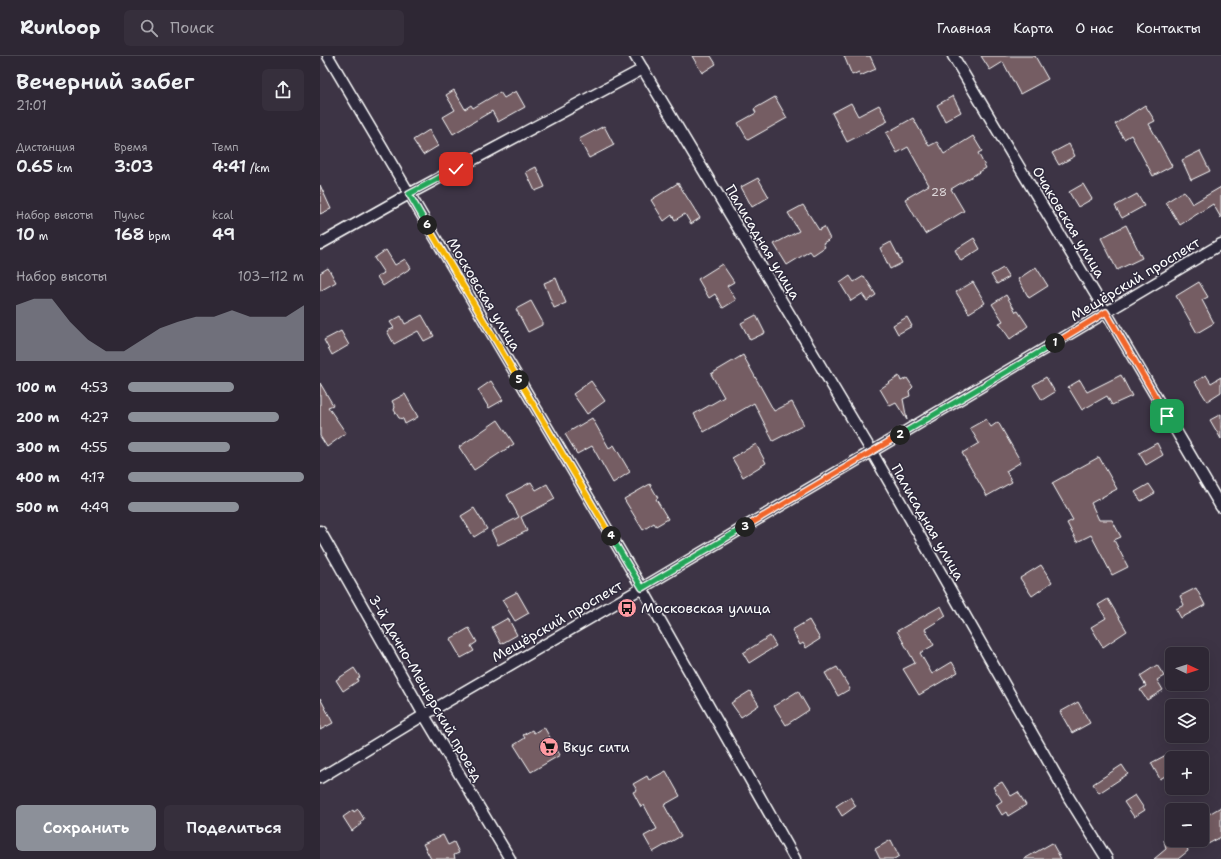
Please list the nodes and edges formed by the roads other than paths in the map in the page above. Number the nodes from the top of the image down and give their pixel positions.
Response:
1 (328, 56) edge
2 (636, 56) edge
3 (953, 56) edge
4 (643, 69) junction
5 (409, 194) junction
6 (320, 244) edge
7 (1221, 244) edge
8 (1106, 312) junction
9 (872, 452) junction
10 (1221, 507) edge
11 (320, 531) edge
12 (642, 588) junction
13 (424, 715) junction
14 (320, 778) edge
15 (510, 859) edge
16 (795, 859) edge
17 (1106, 859) edge

1 - 5 street, Московская улица
2 - 4 street, Палисадная улица
3 - 8 street, Очаковская улица
4 - 5 street
4 - 9 street, Палисадная улица
5 - 6 street
5 - 12 street, Московская улица
7 - 8 street, Мещёрский проспект
8 - 9 street, Мещёрский проспект
8 - 10 street, Очаковская улица
9 - 12 street, Мещёрский проспект
9 - 17 street, Палисадная улица
11 - 13 street, 3-й Дачно-Мещерский проезд
12 - 13 street, Мещёрский проспект
12 - 16 street, Московская улица
13 - 14 street, Мещёрский проспект
13 - 15 street, 3-й Дачно-Мещерский проезд

